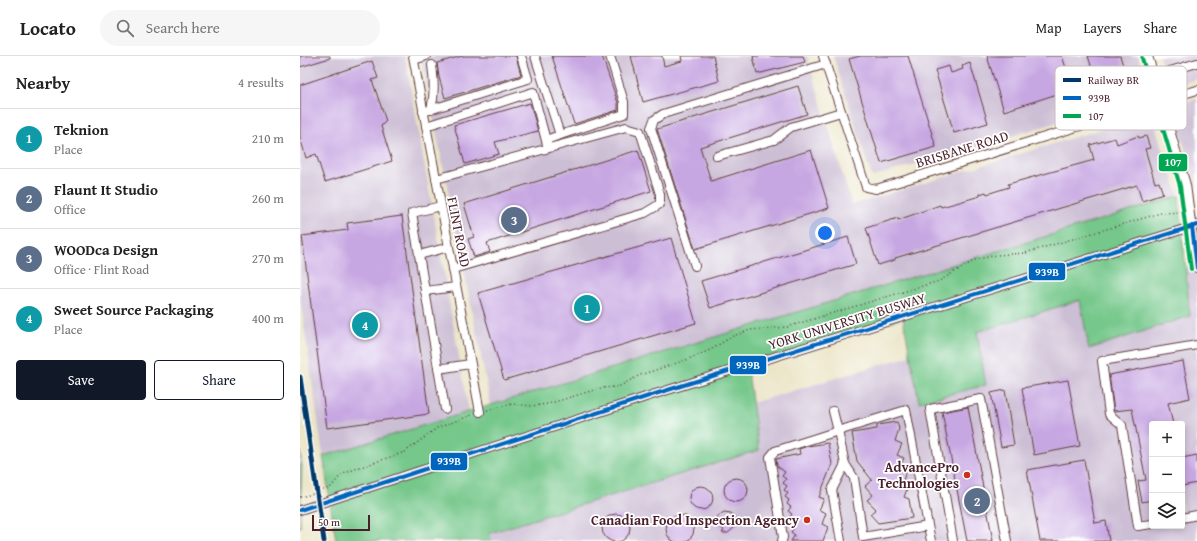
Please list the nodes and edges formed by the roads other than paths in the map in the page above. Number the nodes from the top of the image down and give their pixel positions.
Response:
1 (426, 56) edge
2 (521, 56) edge
3 (535, 56) edge
4 (610, 56) edge
5 (1148, 56) edge
6 (413, 58) edge
7 (824, 60) edge
8 (1197, 63) edge
9 (432, 64) dead end
10 (1151, 66) edge
11 (1187, 66) edge
12 (1197, 90) edge
13 (1187, 93) edge
14 (427, 111) junction
15 (841, 112) junction
16 (426, 126) junction
17 (1066, 130) edge
18 (1170, 130) edge
19 (560, 135) junction
20 (547, 144) junction
21 (717, 156) dead end
22 (436, 179) junction
23 (441, 206) junction
24 (1194, 225) edge
25 (449, 247) junction
26 (419, 255) junction
27 (695, 266) dead end
28 (1197, 268) edge
29 (453, 269) junction
30 (456, 287) junction
31 (425, 290) junction
32 (1197, 345) edge
33 (470, 364) junction
34 (438, 369) junction
35 (445, 409) dead end
36 (833, 411) dead end
37 (480, 412) road end
38 (838, 431) junction
39 (845, 464) junction
40 (300, 510) edge
41 (1197, 515) edge
42 (1185, 517) edge
43 (1149, 524) edge
44 (928, 526) junction
45 (864, 539) edge
46 (782, 541) edge
47 (840, 541) edge
48 (931, 541) edge
49 (953, 541) edge
50 (1007, 541) edge

1 - 6 street
2 - 14 street
3 - 19 street
4 - 19 street
5 - 10 street
6 - 14 street, FLINT ROAD
7 - 15 street, BRISBANE ROAD
7 - 27 street
8 - 11 street
9 - 14 street
12 - 13 street, BRISBANE ROAD
14 - 16 street, FLINT ROAD
15 - 17 street, BRISBANE ROAD
15 - 21 street
16 - 20 street
16 - 22 street, FLINT ROAD
18 - 24 street
19 - 20 street
20 - 22 street
20 - 29 street
22 - 23 street, FLINT ROAD
23 - 25 street, FLINT ROAD
23 - 26 street
24 - 28 street
24 - 40 street, YORK UNIVERSITY BUSWAY
25 - 26 street
25 - 29 street, FLINT ROAD
26 - 31 street
29 - 30 street, FLINT ROAD
30 - 31 street
30 - 33 street, FLINT ROAD
31 - 34 street
32 - 43 street
33 - 34 street
33 - 37 street, FLINT ROAD
34 - 35 street
36 - 38 street
38 - 39 street
38 - 44 street
38 - 46 street
39 - 45 street
39 - 47 street
41 - 42 street
44 - 45 street
44 - 48 street
49 - 50 street

